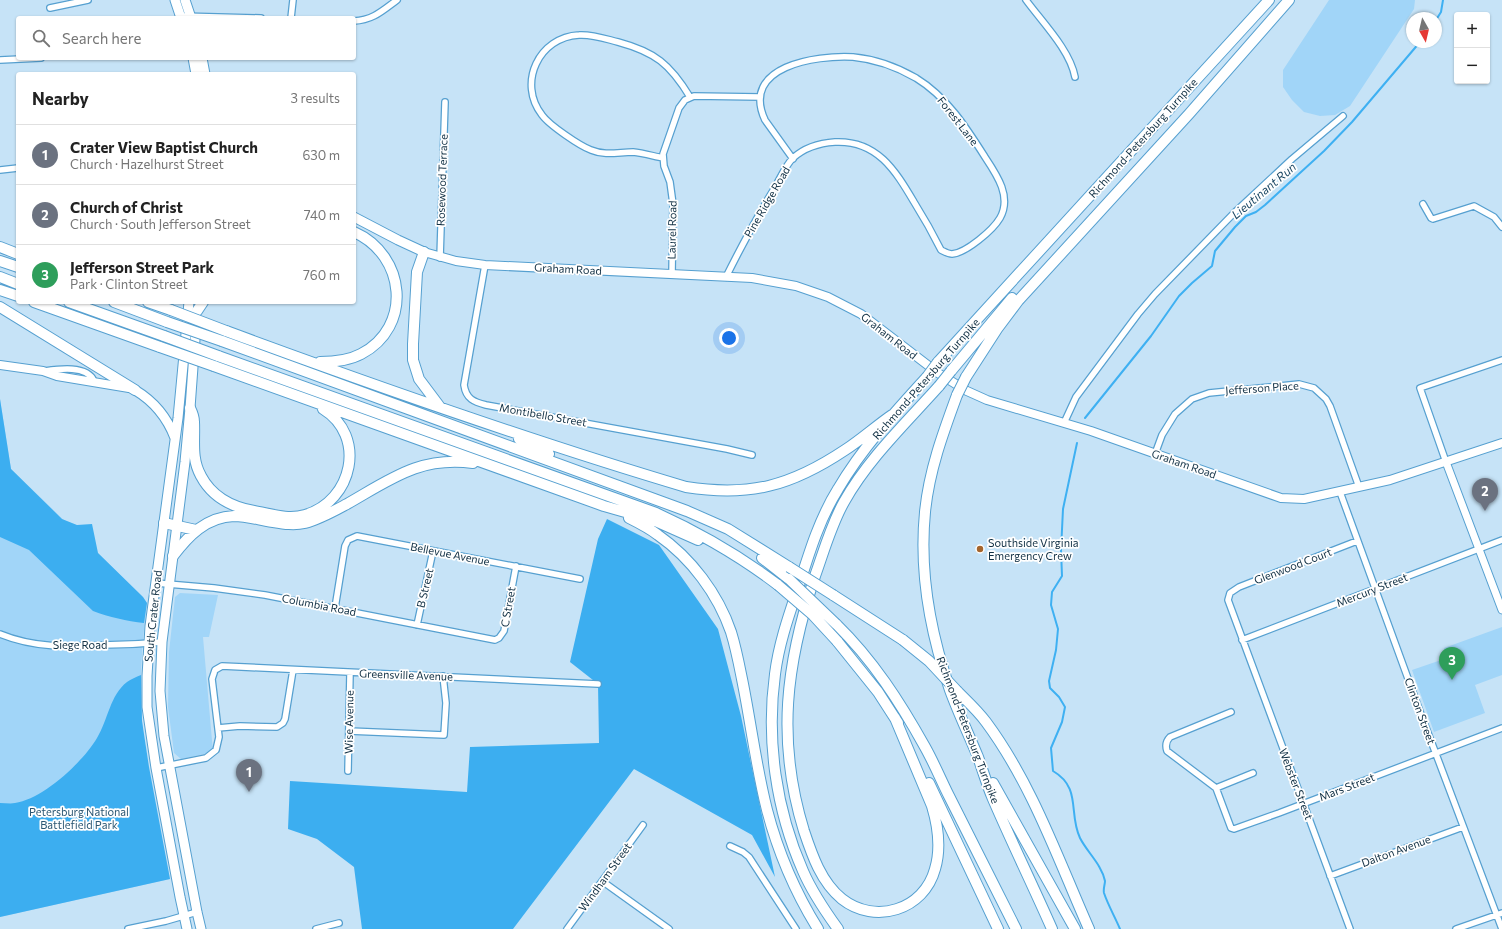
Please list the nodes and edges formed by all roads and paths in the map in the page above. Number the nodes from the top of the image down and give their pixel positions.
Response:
1 (88, 0) edge
2 (175, 0) edge
3 (185, 0) edge
4 (293, 0) edge
5 (396, 0) edge
6 (1026, 0) edge
7 (1269, 0) edge
8 (1290, 0) edge
9 (50, 8) dead end
10 (181, 16) edge
11 (191, 16) edge
12 (291, 16) edge
13 (356, 20) edge
14 (16, 59) edge
15 (0, 60) edge
16 (193, 60) edge
17 (202, 60) edge
18 (196, 72) edge
19 (205, 72) edge
20 (1075, 77) dead end
21 (690, 97) junction
22 (760, 98) junction
23 (445, 102) dead end
24 (1343, 116) dead end
25 (663, 158) junction
26 (793, 159) junction
27 (16, 168) edge
28 (0, 170) edge
29 (1423, 204) dead end
30 (356, 218) edge
31 (1502, 226) edge
32 (356, 233) edge
33 (939, 245) joint
34 (0, 246) edge
35 (16, 249) edge
36 (424, 252) junction
37 (16, 253) edge
38 (440, 258) junction
39 (0, 261) edge
40 (485, 265) junction
41 (16, 266) edge
42 (672, 274) junction
43 (1040, 276) junction
44 (0, 277) edge
45 (726, 277) junction
46 (16, 283) edge
47 (0, 290) edge
48 (16, 295) edge
49 (40, 304) edge
50 (75, 304) edge
51 (119, 304) edge
52 (154, 304) edge
53 (189, 304) edge
54 (197, 306) edge
55 (0, 307) edge
56 (1502, 360) edge
57 (311, 362) junction
58 (0, 365) edge
59 (135, 390) junction
60 (311, 401) junction
61 (440, 407) junction
62 (190, 408) junction
63 (892, 415) junction
64 (486, 423) junction
65 (1064, 423) junction
66 (176, 439) junction
67 (1502, 443) edge
68 (1155, 454) junction
69 (752, 455) dead end
70 (1446, 462) junction
71 (489, 465) junction
72 (613, 483) junction
73 (1359, 487) junction
74 (1340, 492) junction
75 (604, 506) junction
76 (687, 511) junction
77 (164, 523) junction
78 (177, 525) junction
79 (196, 530) junction
80 (1502, 540) edge
81 (1357, 541) junction
82 (1479, 549) junction
83 (433, 551) junction
84 (173, 556) junction
85 (516, 566) junction
86 (759, 570) junction
87 (580, 579) dead end
88 (156, 583) junction
89 (169, 585) junction
90 (1375, 589) junction
91 (1230, 593) joint
92 (335, 608) junction
93 (1502, 610) edge
94 (417, 625) junction
95 (0, 634) edge
96 (468, 635) joint
97 (1242, 640) junction
98 (162, 642) junction
99 (148, 643) junction
100 (293, 670) junction
101 (350, 672) junction
102 (443, 676) junction
103 (598, 684) dead end
104 (1231, 712) dead end
105 (961, 717) junction
106 (895, 718) junction
107 (218, 728) junction
108 (1502, 728) edge
109 (349, 731) junction
110 (1436, 753) junction
111 (169, 766) junction
112 (156, 768) junction
113 (348, 771) dead end
114 (1254, 773) dead end
115 (1216, 788) junction
116 (1303, 804) junction
117 (643, 825) dead end
118 (1463, 827) junction
119 (730, 846) dead end
120 (1330, 876) junction
121 (602, 881) junction
122 (197, 912) junction
123 (1499, 914) edge
124 (184, 916) junction
125 (338, 923) dead end
126 (128, 929) edge
127 (187, 929) edge
128 (201, 929) edge
129 (316, 929) edge
130 (567, 929) edge
131 (669, 929) edge
132 (796, 929) edge
133 (818, 929) edge
134 (838, 929) edge
135 (998, 929) edge
136 (1016, 929) edge
137 (1052, 929) edge
138 (1075, 929) edge
139 (1089, 929) edge
140 (1350, 929) edge
141 (1456, 929) edge
142 (1502, 929) edge

1 - 9 street
2 - 10 main road
3 - 11 main road
4 - 12 street
5 - 13 street
6 - 20 street
7 - 63 highway, Richmond-Petersburg Turnpike, bridge
8 - 43 highway, Richmond-Petersburg Turnpike
14 - 15 street
16 - 18 main road
17 - 19 main road
21 - 22 street
21 - 25 street, Laurel Road
21 - 25 street
22 - 26 street
22 - 33 street, Forest Lane
23 - 38 street, Rosewood Terrace
24 - 65 street
25 - 42 street, Laurel Road
26 - 33 street, Pine Ridge Road
26 - 45 street, Pine Ridge Road
27 - 28 street
29 - 31 street
30 - 36 main road, Graham Road
32 - 57 highway
34 - 35 highway
34 - 37 highway
36 - 38 main road, Graham Road
36 - 61 highway
38 - 40 main road, Graham Road
39 - 41 highway
40 - 42 main road, Graham Road
40 - 69 street, Montibello Street
42 - 45 main road, Graham Road
43 - 105 highway, Richmond-Petersburg Turnpike, bridge
43 - 106 highway, bridge
44 - 46 highway
45 - 65 main road, Graham Road
47 - 48 highway
49 - 60 highway, bridge
50 - 86 highway, bridge
51 - 72 highway, bridge
52 - 57 highway, bridge
53 - 66 main road, South Crater Road
54 - 62 main road, South Crater Road
55 - 59 highway
56 - 70 street
57 - 61 highway
58 - 59 main road
59 - 66 main road
60 - 62 highway
60 - 71 highway
61 - 64 highway
62 - 78 main road, South Crater Road
63 - 64 highway
63 - 134 highway, Richmond-Petersburg Turnpike
64 - 72 highway
65 - 68 main road, Graham Road
66 - 77 main road, South Crater Road
67 - 70 main road, Graham Road
68 - 73 street, Jefferson Place
68 - 74 main road, Graham Road
70 - 73 main road, Graham Road
70 - 82 street
71 - 75 highway
71 - 79 highway
72 - 76 highway
73 - 74 main road, Graham Road
74 - 81 street, Clinton Street
75 - 86 highway
75 - 133 highway
76 - 136 highway, bridge
76 - 139 highway, bridge
77 - 78 highway
77 - 88 main road, South Crater Road
78 - 79 highway
78 - 84 main road, South Crater Road
79 - 84 highway
80 - 82 street, Mercury Street
81 - 90 street, Clinton Street
81 - 91 street, Glenwood Court
82 - 90 street, Mercury Street
82 - 93 street
83 - 85 street, Bellevue Avenue
83 - 92 street, Bellevue Avenue
83 - 94 street, B Street
84 - 89 main road, South Crater Road
85 - 87 street, Bellevue Avenue
85 - 96 street, C Street
86 - 106 highway, bridge
88 - 89 street, Columbia Road
88 - 99 main road, South Crater Road
89 - 92 street, Columbia Road
89 - 98 main road, South Crater Road
90 - 97 street, Mercury Street
90 - 110 street, Clinton Street
91 - 97 street, Webster Street
92 - 94 street, Columbia Road
94 - 96 street, Columbia Road
95 - 99 street, Siege Road
97 - 116 street, Webster Street
98 - 99 street, Siege Road
98 - 111 main road, South Crater Road
99 - 112 main road, South Crater Road
100 - 101 street, Greensville Avenue
100 - 107 street
100 - 107 street, Greensville Avenue
101 - 102 street, Greensville Avenue
101 - 109 street, Wise Avenue
102 - 103 street, Greensville Avenue
102 - 109 street
104 - 115 street
105 - 137 highway, Richmond-Petersburg Turnpike
105 - 138 highway
106 - 135 highway
107 - 111 street
108 - 110 street, Mars Street
109 - 113 street, Wise Avenue
110 - 116 street, Mars Street
110 - 118 street, Clinton Street
111 - 112 street
111 - 122 main road, South Crater Road
112 - 124 main road, South Crater Road
114 - 115 street
115 - 116 street, Mars Street
116 - 120 street, Webster Street
117 - 121 street, Windham Street
118 - 120 street, Dalton Avenue
118 - 123 street, Clinton Street
119 - 132 street
120 - 140 street, Webster Street
121 - 130 street, Windham Street
121 - 131 street
122 - 124 street
122 - 128 main road, South Crater Road
123 - 141 street
123 - 142 street, Clinton Street
124 - 126 street
124 - 127 main road, South Crater Road
125 - 129 street

